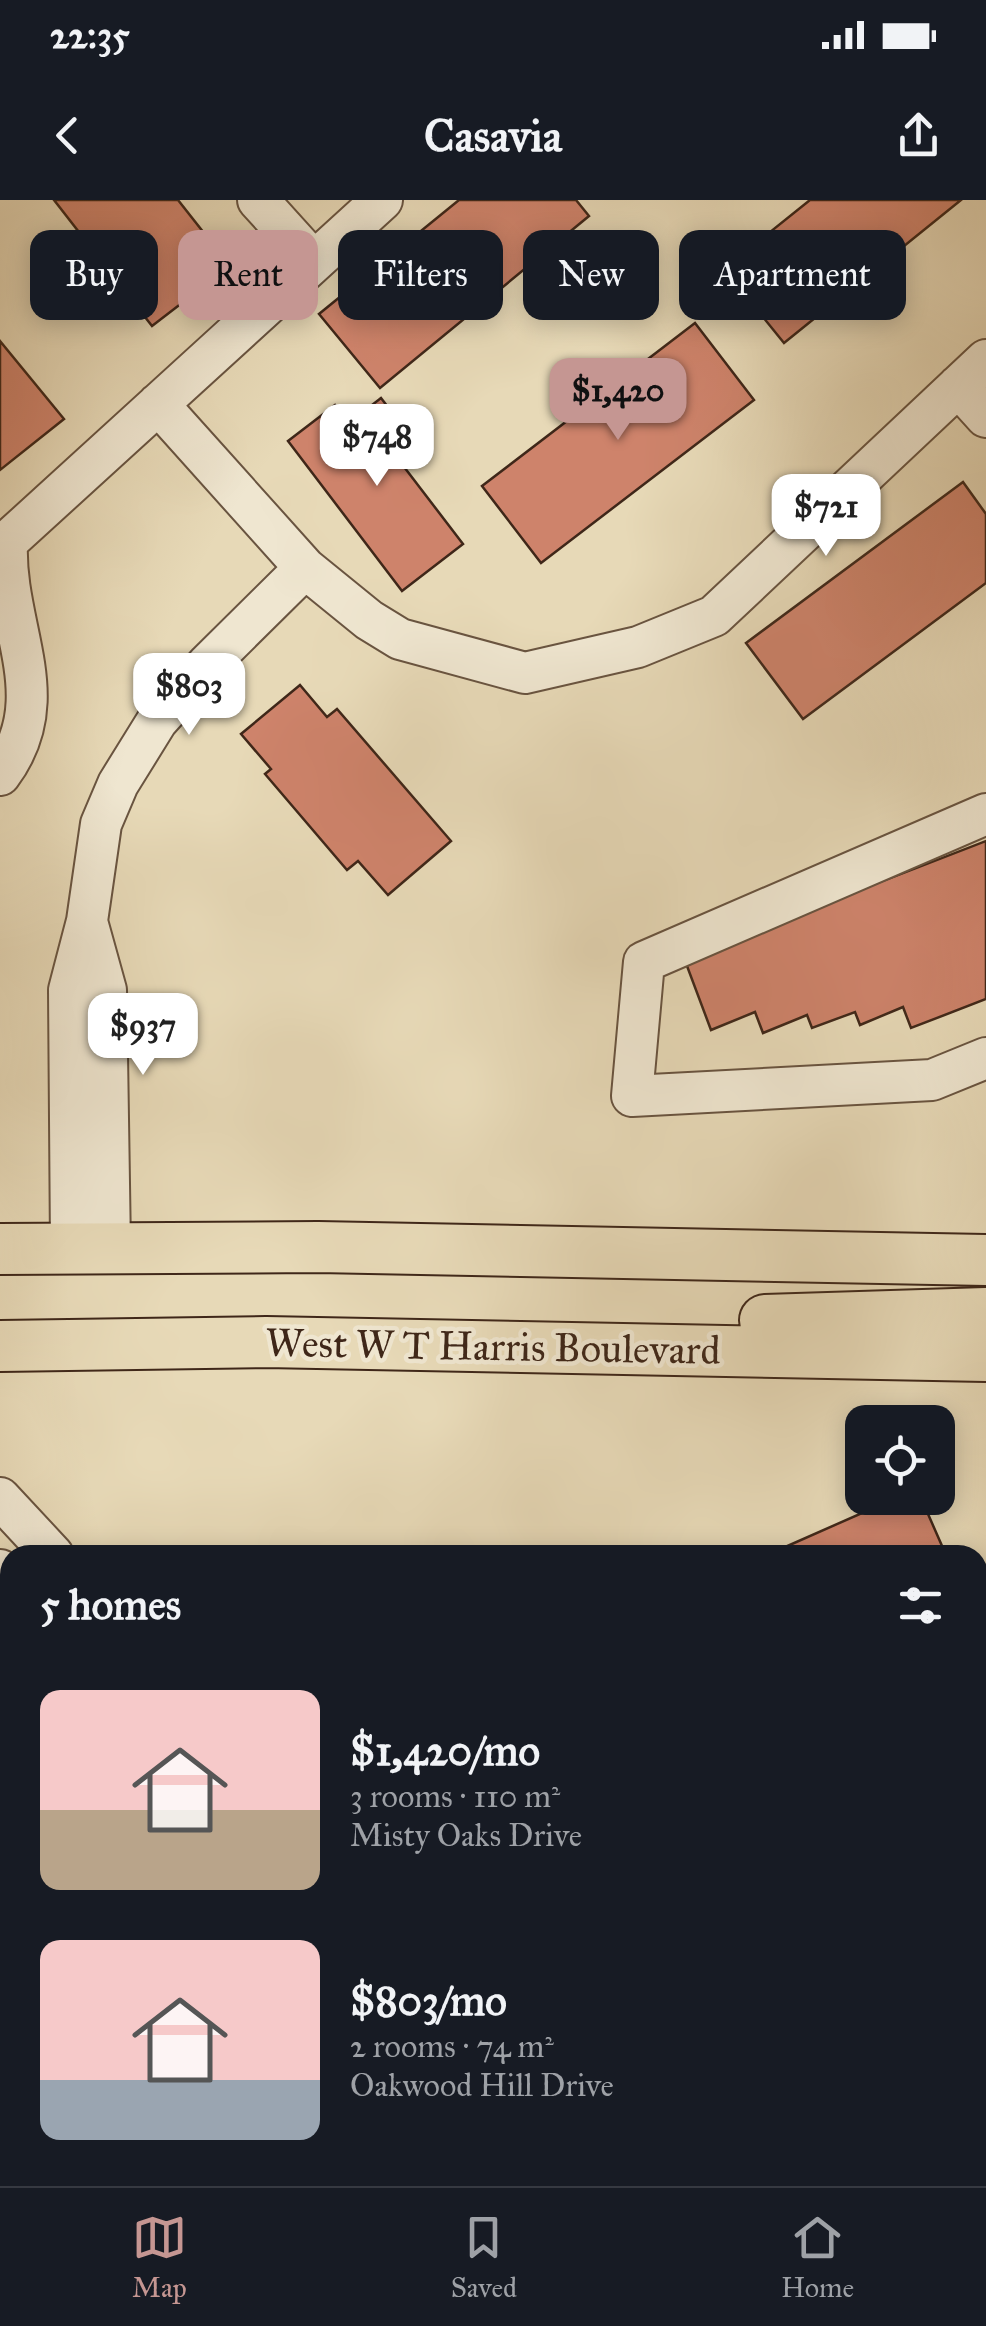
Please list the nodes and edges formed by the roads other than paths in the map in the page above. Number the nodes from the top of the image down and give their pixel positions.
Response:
1 (258, 200) edge
2 (382, 200) edge
3 (285, 230) edge
4 (318, 258) edge
5 (250, 320) edge
6 (972, 373) edge
7 (158, 404) junction
8 (986, 417) edge
9 (4, 539) edge
10 (305, 568) junction
11 (0, 775) edge
12 (986, 814) edge
13 (986, 1058) edge
14 (91, 1247) junction
15 (0, 1249) edge
16 (986, 1260) edge
17 (986, 1313) edge
18 (0, 1346) edge
19 (491, 1346) junction
20 (986, 1356) edge
21 (0, 1498) edge
22 (44, 1545) edge

1 - 3 street
2 - 4 street
5 - 7 street
6 - 8 street
6 - 10 street
7 - 9 street
7 - 10 street
9 - 11 street
10 - 14 street
12 - 13 street
14 - 15 main road
14 - 16 main road
17 - 19 main road
18 - 19 main road, West W T Harris Boulevard
19 - 20 main road, West W T Harris Boulevard
21 - 22 street

